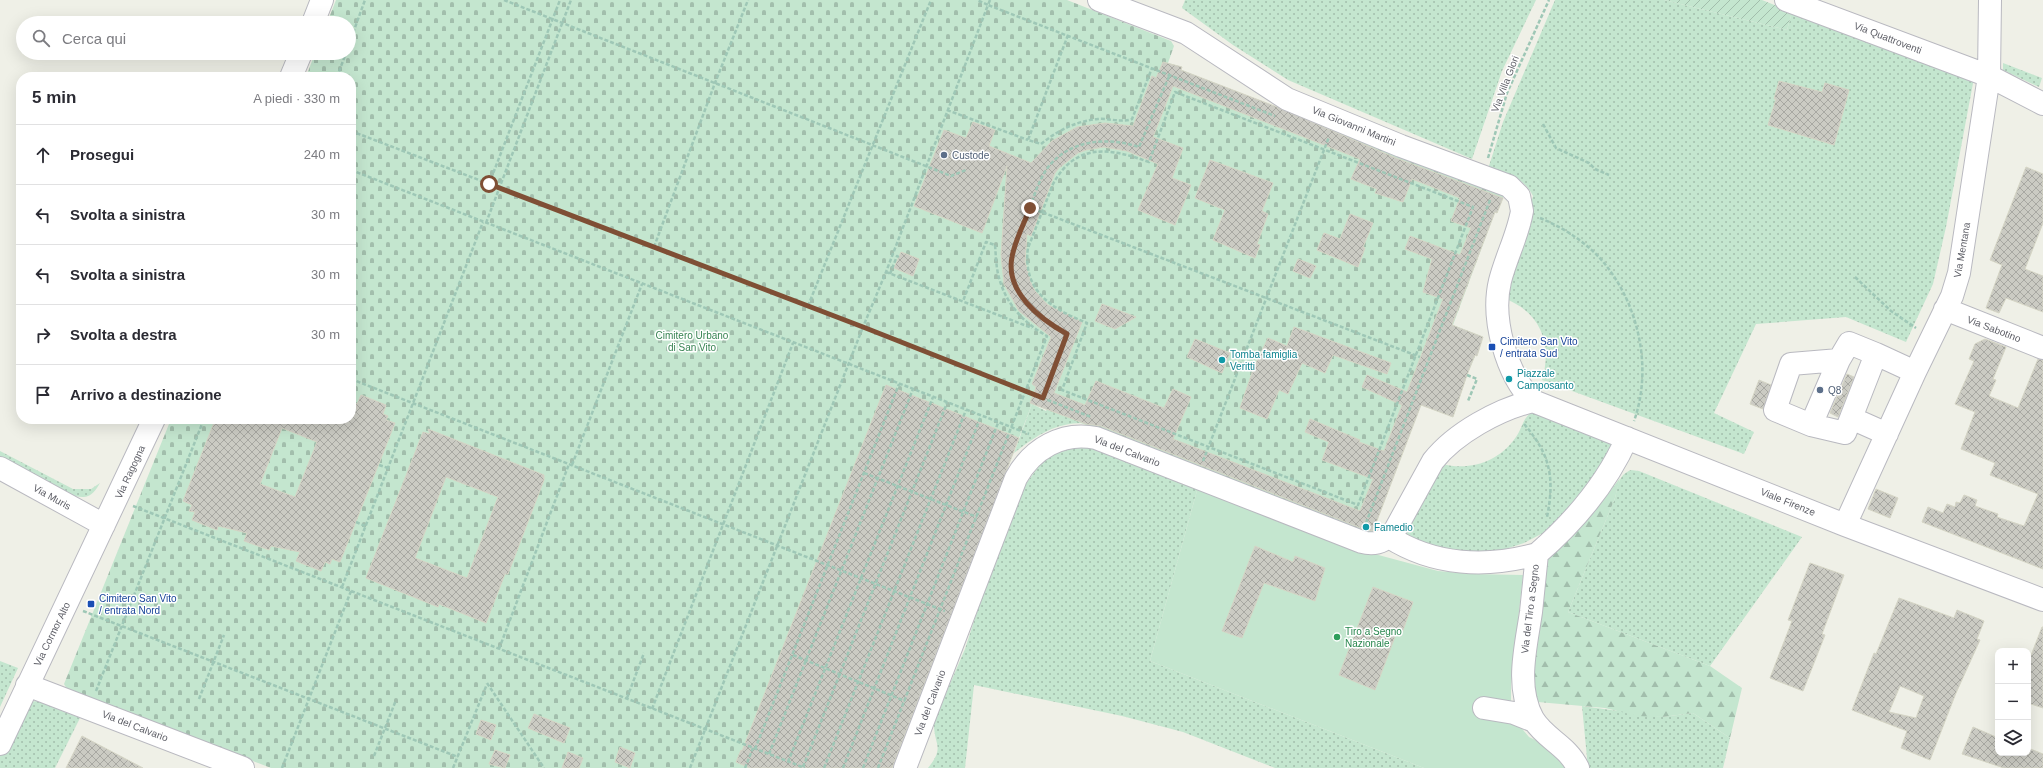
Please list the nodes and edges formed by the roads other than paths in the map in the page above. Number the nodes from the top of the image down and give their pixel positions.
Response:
1 (322, 0) edge
2 (1100, 0) edge
3 (1786, 0) edge
4 (1990, 0) edge
5 (315, 16) edge
6 (298, 60) edge
7 (293, 72) edge
8 (1989, 76) junction
9 (2043, 104) edge
10 (1945, 309) junction
11 (2043, 348) edge
12 (1876, 354) junction
13 (1838, 360) junction
14 (1915, 372) junction
15 (1533, 401) junction
16 (1851, 418) junction
17 (152, 424) edge
18 (1811, 426) junction
19 (1887, 434) junction
20 (1627, 438) junction
21 (0, 468) edge
22 (104, 525) junction
23 (1845, 525) junction
24 (1389, 537) junction
25 (1537, 554) junction
26 (2043, 600) edge
27 (28, 685) junction
28 (1484, 708) dead end
29 (1534, 721) junction
30 (0, 744) edge
31 (244, 768) edge
32 (905, 768) edge
33 (1578, 768) edge

1 - 5 street
2 - 15 street, Via Giovanni Martini
3 - 8 street, Via Quattroventi
4 - 8 street, Via Mentana
6 - 7 street
8 - 9 street, Via Quattroventi
8 - 10 street, Via Mentana
10 - 11 street, Via Sabotino
10 - 14 street, Via Mentana
12 - 13 street
12 - 14 street
12 - 16 street
13 - 18 street
13 - 18 street
14 - 19 street, Via Mentana
15 - 20 street, Viale Firenze
15 - 24 street
16 - 18 street
16 - 19 street
17 - 22 street, Via Ragogna
19 - 23 street, Via Mentana
20 - 23 street, Viale Firenze
20 - 25 street, Via del Tiro a Segno
21 - 22 street, Via Muris
22 - 27 street, Via Cormor Alto
23 - 26 street, Viale Firenze
24 - 25 street
24 - 32 street, Via del Calvario
25 - 29 street, Via del Tiro a Segno
27 - 30 street, Via Cormor Alto
27 - 31 street, Via del Calvario
28 - 29 street
29 - 33 street, Via del Tiro a Segno

